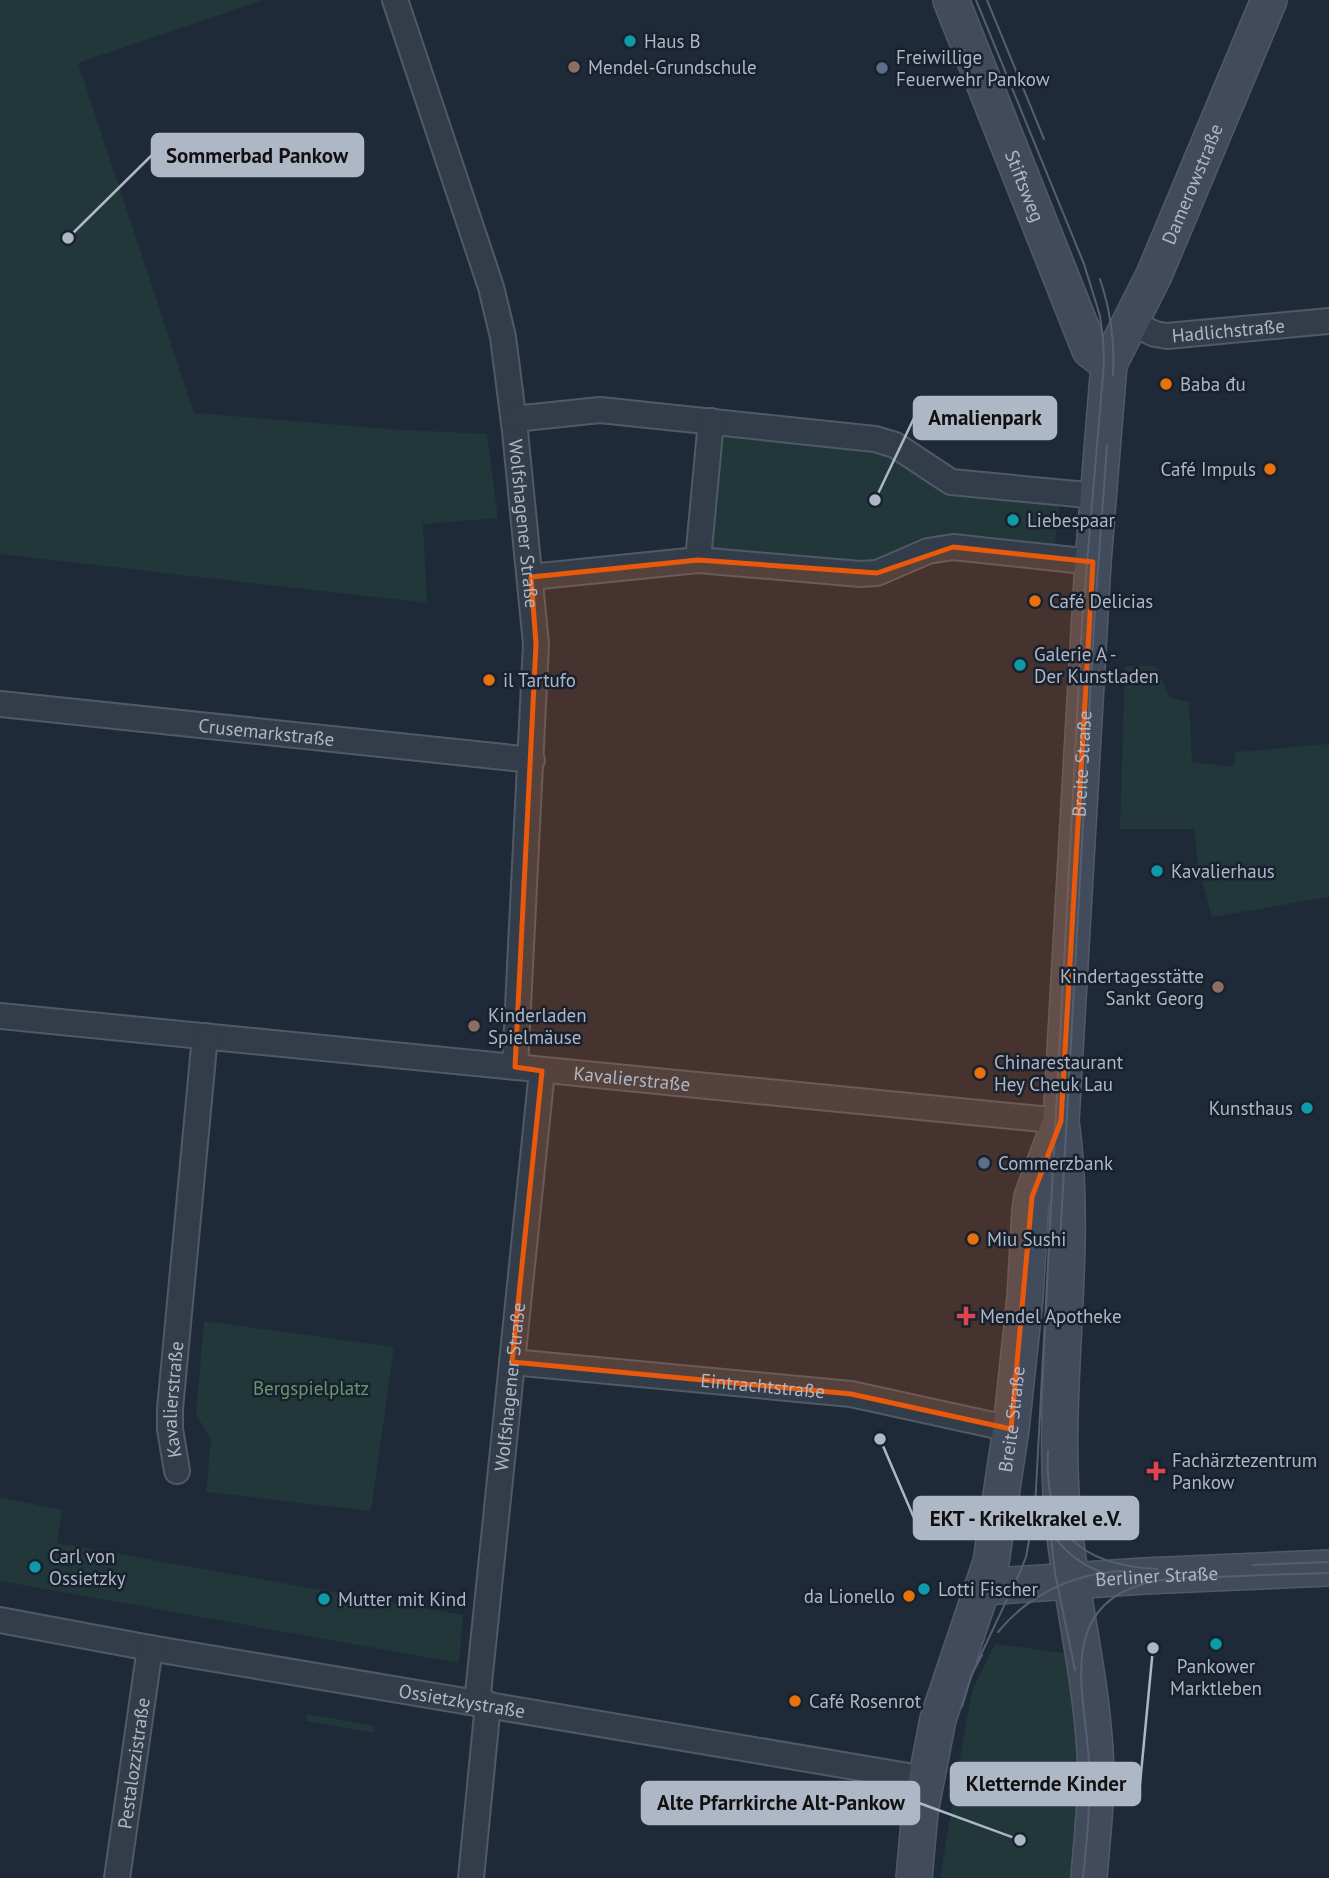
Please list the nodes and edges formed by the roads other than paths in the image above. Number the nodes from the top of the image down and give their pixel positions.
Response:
1 (395, 0) edge
2 (951, 0) edge
3 (1269, 0) edge
4 (1329, 321) edge
5 (1130, 323) junction
6 (1109, 364) junction
7 (514, 419) junction
8 (711, 421) junction
9 (1098, 496) junction
10 (698, 560) junction
11 (1093, 562) junction
12 (531, 577) junction
13 (0, 705) edge
14 (531, 760) junction
15 (0, 1016) edge
16 (205, 1036) junction
17 (515, 1067) junction
18 (542, 1071) junction
19 (1061, 1121) junction
20 (512, 1362) junction
21 (1012, 1429) junction
22 (177, 1471) dead end
23 (1329, 1567) edge
24 (1072, 1582) junction
25 (984, 1587) junction
26 (0, 1620) edge
27 (150, 1648) junction
28 (483, 1703) junction
29 (926, 1779) junction
30 (117, 1878) edge
31 (471, 1878) edge
32 (914, 1878) edge
33 (1089, 1878) edge

1 - 7 street, Wolfshagener Straße
2 - 6 main road, Stiftsweg
3 - 5 main road, Damerowstraße
4 - 5 street, Hadlichstraße
5 - 6 main road, Damerowstraße
6 - 9 main road, Breite Straße
7 - 8 street
7 - 12 street, Wolfshagener Straße
8 - 9 street
8 - 10 street
9 - 11 main road, Breite Straße
10 - 11 street
10 - 12 street
11 - 19 main road, Breite Straße
12 - 14 street, Wolfshagener Straße
13 - 14 street, Crusemarkstraße
14 - 17 street, Wolfshagener Straße
15 - 16 street, Kavalierstraße
16 - 17 street, Kavalierstraße
16 - 22 street, Kavalierstraße
17 - 18 street, Kavalierstraße
18 - 19 street, Kavalierstraße
18 - 20 street, Wolfshagener Straße
19 - 21 main road, Breite Straße
19 - 24 main road, Breite Straße
20 - 21 street, Eintrachtstraße
20 - 28 street, Wolfshagener Straße
21 - 25 main road, Breite Straße
23 - 24 main road, Berliner Straße
24 - 25 main road, Berliner Straße
24 - 33 main road, Breite Straße
25 - 29 main road, Breite Straße
26 - 27 street, Ossietzkystraße
27 - 28 street, Ossietzkystraße
27 - 30 street, Pestalozzistraße
28 - 29 street, Ossietzkystraße
28 - 31 street, Wolfshagener Straße
29 - 32 main road, Breite Straße

